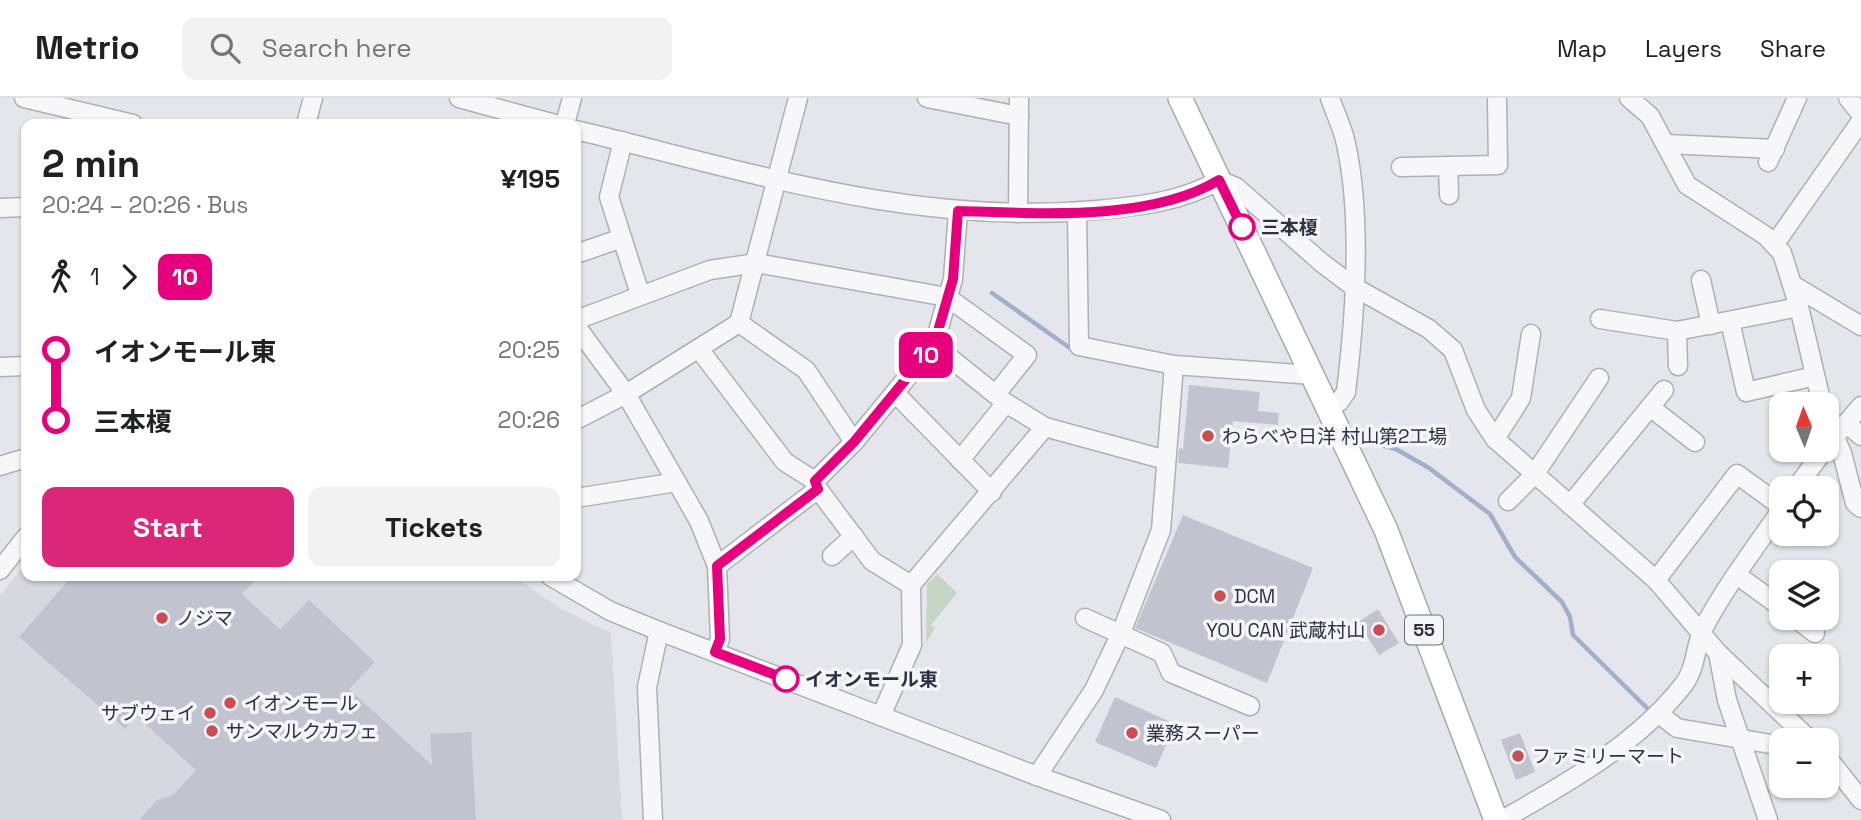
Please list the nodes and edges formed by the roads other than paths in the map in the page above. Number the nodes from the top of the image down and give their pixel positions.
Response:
1 (24, 98) edge
2 (313, 98) edge
3 (459, 98) edge
4 (572, 98) edge
5 (798, 98) edge
6 (927, 98) edge
7 (1180, 98) edge
8 (1330, 98) edge
9 (1497, 98) edge
10 (1629, 98) edge
11 (1797, 98) edge
12 (1848, 98) edge
13 (1019, 107) edge
14 (1861, 114) edge
15 (112, 119) edge
16 (307, 119) edge
17 (523, 119) edge
18 (566, 119) edge
19 (1861, 121) edge
20 (581, 131) edge
21 (623, 141) junction
22 (1667, 144) junction
23 (1448, 166) junction
24 (1401, 167) dead end
25 (1219, 180) junction
26 (776, 181) junction
27 (1449, 195) dead end
28 (21, 206) edge
29 (0, 208) edge
30 (958, 211) junction
31 (1077, 212) junction
32 (1018, 213) junction
33 (622, 238) junction
34 (1774, 245) junction
35 (581, 252) edge
36 (755, 263) junction
37 (1701, 280) dead end
38 (1793, 285) junction
39 (1354, 287) junction
40 (640, 294) junction
41 (947, 297) junction
42 (1799, 307) junction
43 (1600, 319) dead end
44 (581, 321) edge
45 (1730, 321) junction
46 (739, 323) junction
47 (1711, 325) junction
48 (1861, 326) edge
49 (581, 330) edge
50 (1677, 331) junction
51 (1531, 334) dead end
52 (934, 345) junction
53 (699, 349) junction
54 (1174, 365) junction
55 (21, 366) edge
56 (1678, 366) dead end
57 (0, 367) edge
58 (1314, 375) junction
59 (1815, 376) junction
60 (1599, 379) dead end
61 (1664, 390) dead end
62 (1819, 392) edge
63 (626, 394) junction
64 (895, 394) junction
65 (1001, 398) junction
66 (1861, 406) edge
67 (1329, 407) junction
68 (1650, 407) junction
69 (581, 417) edge
70 (1846, 423) junction
71 (1045, 427) junction
72 (1839, 429) edge
73 (1861, 436) edge
74 (1495, 439) junction
75 (854, 442) junction
76 (1695, 442) dead end
77 (1839, 450) edge
78 (0, 451) edge
79 (21, 460) edge
80 (960, 460) junction
81 (1166, 460) junction
82 (0, 466) edge
83 (1534, 475) junction
84 (677, 482) junction
85 (816, 485) junction
86 (992, 492) junction
87 (581, 497) edge
88 (1769, 498) edge
89 (1508, 501) dead end
90 (1570, 505) junction
91 (1861, 508) edge
92 (1769, 527) edge
93 (854, 536) junction
94 (21, 543) edge
95 (832, 556) dead end
96 (717, 566) junction
97 (0, 570) edge
98 (1737, 575) junction
99 (1656, 580) junction
100 (559, 581) edge
101 (911, 585) junction
102 (1769, 598) edge
103 (1085, 618) dead end
104 (1811, 630) edge
105 (659, 631) junction
106 (1702, 632) junction
107 (1121, 633) junction
108 (1815, 633) dead end
109 (715, 652) junction
110 (1718, 653) junction
111 (1250, 706) dead end
112 (1658, 713) junction
113 (881, 716) junction
114 (1797, 728) edge
115 (1741, 738) junction
116 (1769, 743) edge
117 (1839, 773) edge
118 (1037, 776) junction
119 (1861, 800) edge
120 (653, 820) edge
121 (1161, 820) edge
122 (1496, 820) edge
123 (1502, 820) edge
124 (1768, 820) edge

1 - 15 street
2 - 16 street
3 - 17 street
4 - 18 street
5 - 26 street
6 - 13 street
7 - 25 main road, 55
8 - 39 street
9 - 23 street
10 - 22 street
11 - 22 street
12 - 14 street
13 - 32 street
19 - 34 street
20 - 21 street
21 - 26 street
21 - 33 street
22 - 34 street
23 - 24 street
23 - 27 street
25 - 31 street
25 - 39 street
25 - 58 main road, 55
26 - 30 street
26 - 36 street
28 - 29 street
30 - 32 street
30 - 41 street
31 - 32 street
31 - 54 street
33 - 35 street
33 - 40 street
34 - 38 street
36 - 40 street
36 - 41 street
36 - 46 street
37 - 47 street
38 - 42 street
38 - 48 street
39 - 67 street
39 - 74 street
40 - 44 street
41 - 52 street
41 - 65 street
42 - 45 street
42 - 59 street
43 - 50 street
45 - 47 street
45 - 59 street
46 - 53 street
46 - 75 street
47 - 50 street
49 - 63 street
50 - 56 street
51 - 74 street
52 - 64 street
52 - 65 street
53 - 63 street
53 - 85 street
54 - 58 street
54 - 81 street
55 - 57 street
58 - 67 main road, 55
59 - 62 street
60 - 83 street
61 - 68 street
63 - 69 street
63 - 84 street
64 - 75 street
64 - 80 street
65 - 71 street
65 - 80 street
66 - 70 street
67 - 122 main road, 55
68 - 76 street
68 - 90 street
70 - 72 street
70 - 73 street
71 - 81 street
71 - 86 street
74 - 83 street
75 - 85 street
77 - 91 street
78 - 82 street
79 - 82 street
80 - 86 street
81 - 107 street
83 - 89 street
83 - 90 street
84 - 87 street
84 - 96 street
85 - 93 street
85 - 96 street
86 - 101 street
88 - 99 street
90 - 99 street
92 - 98 street
93 - 95 street
93 - 101 street
94 - 97 street
96 - 109 street
98 - 102 street
98 - 106 street
99 - 106 street
100 - 105 street
101 - 113 street
103 - 107 street
104 - 108 street
105 - 109 street
105 - 120 street
106 - 110 street
106 - 112 street
107 - 111 street
107 - 118 street
109 - 113 street
110 - 114 street
110 - 115 street
112 - 115 street
112 - 123 street
113 - 118 street
115 - 116 street
115 - 124 street
117 - 119 street
118 - 121 street

